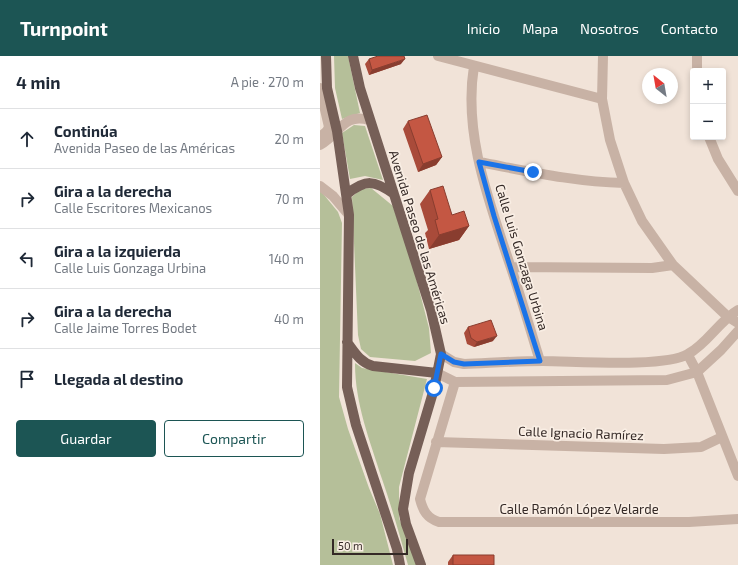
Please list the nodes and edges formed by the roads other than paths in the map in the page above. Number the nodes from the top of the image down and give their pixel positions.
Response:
1 (326, 56) edge
2 (353, 56) edge
3 (438, 56) edge
4 (603, 56) edge
5 (697, 56) edge
6 (474, 66) junction
7 (697, 68) edge
8 (320, 88) edge
9 (602, 99) junction
10 (370, 120) junction
11 (337, 131) junction
12 (320, 137) edge
13 (710, 140) edge
14 (320, 145) edge
15 (479, 162) junction
16 (624, 183) junction
17 (320, 186) edge
18 (738, 191) edge
19 (347, 194) junction
20 (394, 194) junction
21 (349, 215) junction
22 (673, 265) junction
23 (511, 267) junction
24 (738, 310) edge
25 (727, 316) junction
26 (738, 323) edge
27 (738, 331) edge
28 (347, 342) junction
29 (441, 354) junction
30 (688, 355) junction
31 (540, 361) junction
32 (697, 372) junction
33 (437, 373) junction
34 (455, 382) junction
35 (722, 437) junction
36 (436, 442) junction
37 (738, 476) edge
38 (738, 519) edge
39 (400, 565) edge
40 (421, 565) edge

1 - 11 main road
2 - 10 main road, Avenida Paseo de las Américas
3 - 6 street
4 - 9 street
5 - 7 street
6 - 9 street
6 - 15 street, Calle Luis Gonzaga Urbina
8 - 12 street
9 - 16 street
10 - 11 street
10 - 20 main road, Avenida Paseo de las Américas
11 - 14 street
11 - 19 main road
13 - 18 street
15 - 16 street
15 - 23 street, Calle Luis Gonzaga Urbina
16 - 22 street
17 - 21 street
19 - 20 main road
19 - 21 main road
20 - 29 main road, Avenida Paseo de las Américas
21 - 28 main road
22 - 23 street
22 - 25 street
23 - 31 street, Calle Luis Gonzaga Urbina
24 - 25 street
25 - 26 street
25 - 30 street
27 - 32 street
28 - 33 main road
28 - 39 main road
29 - 31 street
29 - 33 main road, Avenida Paseo de las Américas
30 - 31 street
30 - 32 street
32 - 34 street
32 - 35 street
33 - 34 street
33 - 40 main road, Avenida Paseo de las Américas
34 - 36 street
35 - 36 street, Calle Ignacio Ramírez
35 - 37 street
36 - 38 street, Calle Ramón López Velarde

